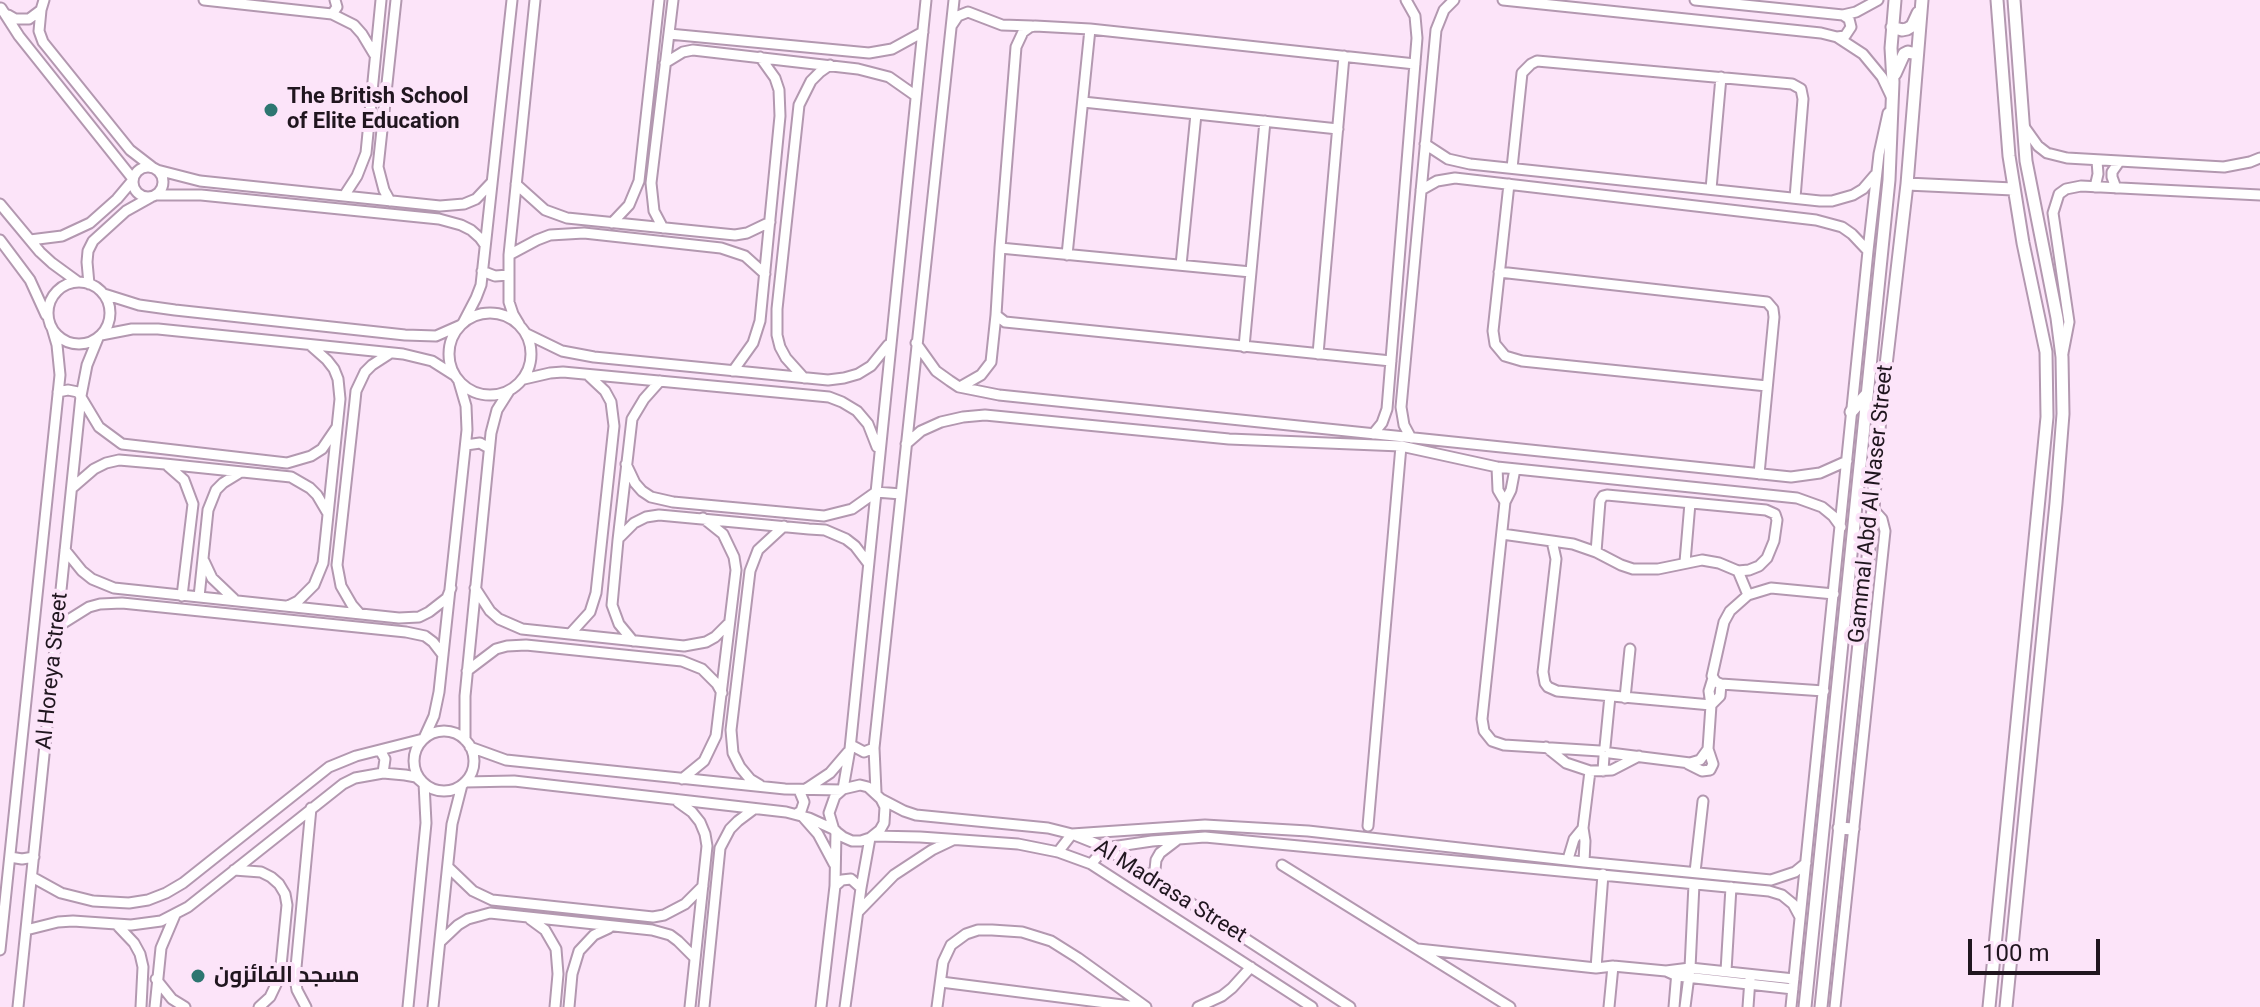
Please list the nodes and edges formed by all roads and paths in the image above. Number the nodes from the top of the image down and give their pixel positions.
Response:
1 (204, 0) edge
2 (335, 0) edge
3 (381, 0) edge
4 (396, 0) edge
5 (512, 0) edge
6 (535, 0) edge
7 (659, 0) edge
8 (673, 0) edge
9 (926, 0) edge
10 (954, 0) edge
11 (1406, 0) edge
12 (1454, 0) edge
13 (1503, 0) edge
14 (1695, 0) edge
15 (1878, 0) edge
16 (1895, 0) edge
17 (1997, 0) edge
18 (2014, 0) edge
19 (1519, 1) edge
20 (44, 3) edge
21 (1922, 3) edge
22 (1, 7) edge
23 (332, 14) junction
24 (1843, 15) junction
25 (1035, 26) junction
26 (1892, 27) junction
27 (950, 28) junction
28 (1090, 29) junction
29 (923, 32) junction
30 (669, 34) junction
31 (1837, 37) junction
32 (1417, 38) junction
33 (1435, 41) junction
34 (843, 52) junction
35 (1916, 54) junction
36 (375, 56) junction
37 (1344, 56) junction
38 (760, 57) junction
39 (665, 63) junction
40 (1415, 64) junction
41 (830, 65) junction
42 (841, 67) junction
43 (1721, 77) junction
44 (1893, 82) junction
45 (916, 96) junction
46 (1891, 99) junction
47 (1083, 102) junction
48 (1196, 114) junction
49 (780, 116) junction
50 (796, 117) junction
51 (1265, 121) junction
52 (2022, 123) junction
53 (1338, 129) junction
54 (1425, 144) junction
55 (366, 153) junction
56 (379, 155) junction
57 (2260, 158) edge
58 (1456, 161) junction
59 (2097, 161) junction
60 (2119, 162) junction
61 (154, 168) junction
62 (1512, 168) junction
63 (1877, 172) junction
64 (1594, 177) junction
65 (1455, 178) junction
66 (133, 179) junction
67 (639, 181) junction
68 (492, 182) junction
69 (651, 183) junction
70 (516, 184) junction
71 (1509, 184) junction
72 (1907, 184) junction
73 (2095, 187) junction
74 (2116, 188) junction
75 (1711, 189) junction
76 (2013, 189) junction
77 (1421, 190) junction
78 (1592, 194) junction
79 (2260, 195) edge
80 (154, 196) junction
81 (344, 196) junction
82 (1795, 198) junction
83 (390, 201) junction
84 (1820, 201) junction
85 (0, 204) edge
86 (440, 206) junction
87 (567, 218) junction
88 (439, 219) junction
89 (1816, 220) junction
90 (770, 222) junction
91 (90, 223) junction
92 (612, 223) junction
93 (663, 228) junction
94 (99, 233) junction
95 (564, 233) junction
96 (1401, 233) junction
97 (1417, 234) junction
98 (722, 235) junction
99 (0, 240) edge
100 (30, 240) junction
101 (485, 245) junction
102 (721, 248) junction
103 (1000, 248) junction
104 (1868, 251) junction
105 (509, 255) junction
106 (1067, 255) junction
107 (1181, 265) junction
108 (482, 271) junction
109 (1251, 272) junction
110 (1499, 272) junction
111 (765, 274) junction
112 (509, 275) junction
113 (78, 282) junction
114 (89, 284) junction
115 (104, 294) junction
116 (175, 310) junction
117 (996, 315) junction
118 (760, 321) junction
119 (776, 322) junction
120 (50, 323) junction
121 (462, 324) junction
122 (519, 324) junction
123 (173, 330) junction
124 (527, 334) junction
125 (405, 335) junction
126 (100, 336) junction
127 (890, 342) junction
128 (916, 343) junction
129 (310, 345) junction
130 (1244, 347) junction
131 (390, 353) junction
132 (403, 354) junction
133 (578, 354) junction
134 (1318, 354) junction
135 (2062, 357) junction
136 (1391, 361) junction
137 (733, 371) junction
138 (582, 374) junction
139 (457, 378) junction
140 (804, 378) junction
141 (524, 379) junction
142 (828, 380) junction
143 (660, 381) junction
144 (1767, 386) junction
145 (959, 387) junction
146 (509, 391) junction
147 (58, 392) junction
148 (1867, 393) junction
149 (999, 395) junction
150 (81, 396) junction
151 (829, 397) junction
152 (340, 399) junction
153 (355, 401) junction
154 (1387, 409) junction
155 (1401, 411) junction
156 (1851, 412) junction
157 (997, 415) junction
158 (1231, 419) junction
159 (614, 426) junction
160 (337, 427) junction
161 (630, 428) junction
162 (1373, 434) junction
163 (1411, 438) junction
164 (1229, 439) junction
165 (122, 444) junction
166 (906, 444) junction
167 (466, 445) junction
168 (1401, 446) junction
169 (489, 448) junction
170 (878, 457) junction
171 (1601, 457) junction
172 (119, 460) junction
173 (1847, 461) junction
174 (287, 463) junction
175 (165, 464) junction
176 (626, 464) junction
177 (1497, 467) junction
178 (1515, 469) junction
179 (241, 472) junction
180 (1759, 474) junction
181 (1777, 475) junction
182 (285, 476) junction
183 (1600, 477) junction
184 (72, 488) junction
185 (876, 492) junction
186 (901, 494) junction
187 (1776, 495) junction
188 (673, 502) junction
189 (1505, 502) junction
190 (1690, 503) junction
191 (1873, 509) junction
192 (328, 514) junction
193 (672, 515) junction
194 (810, 515) junction
195 (703, 518) junction
196 (784, 526) junction
197 (1841, 527) junction
198 (809, 529) junction
199 (1502, 534) junction
200 (618, 540) junction
201 (1552, 541) junction
202 (1565, 543) junction
203 (65, 550) junction
204 (1838, 550) junction
205 (1596, 552) junction
206 (203, 558) junction
207 (1556, 559) junction
208 (1685, 562) junction
209 (323, 563) junction
210 (1850, 564) junction
211 (337, 565) junction
212 (869, 565) junction
213 (1754, 569) junction
214 (736, 570) junction
215 (750, 571) junction
216 (1738, 571) junction
217 (2032, 573) junction
218 (2048, 576) junction
219 (114, 588) junction
220 (451, 588) junction
221 (475, 588) junction
222 (1761, 590) junction
223 (1834, 594) junction
224 (1748, 595) junction
225 (182, 596) junction
226 (199, 597) junction
227 (236, 601) junction
228 (112, 602) junction
229 (594, 603) junction
230 (2029, 603) junction
231 (612, 605) junction
232 (2045, 605) junction
233 (288, 606) junction
234 (359, 613) junction
235 (408, 618) junction
236 (730, 621) junction
237 (57, 627) junction
238 (522, 629) junction
239 (406, 632) junction
240 (570, 634) junction
241 (633, 641) junction
242 (519, 645) junction
243 (684, 646) junction
244 (1630, 649) dead end
245 (443, 655) junction
246 (682, 661) junction
247 (467, 671) junction
248 (1717, 681) junction
249 (1824, 691) junction
250 (722, 693) junction
251 (1610, 696) junction
252 (1625, 698) junction
253 (1711, 705) junction
254 (716, 736) junction
255 (731, 738) junction
256 (423, 739) junction
257 (467, 743) junction
258 (850, 747) junction
259 (1546, 747) junction
260 (874, 748) junction
261 (380, 750) junction
262 (1605, 752) junction
263 (1639, 756) junction
264 (517, 761) junction
265 (1590, 771) junction
266 (1603, 771) junction
267 (383, 773) junction
268 (682, 779) junction
269 (514, 781) junction
270 (424, 783) junction
271 (463, 783) junction
272 (1814, 785) junction
273 (763, 787) junction
274 (843, 789) junction
275 (801, 790) junction
276 (878, 796) junction
277 (1827, 796) junction
278 (671, 799) junction
279 (1703, 801) dead end
280 (311, 808) junction
281 (756, 808) junction
282 (798, 814) junction
283 (1368, 826) dead end
284 (1823, 827) junction
285 (1583, 828) junction
286 (1839, 828) junction
287 (1853, 829) junction
288 (835, 830) junction
289 (1809, 833) junction
290 (1072, 834) junction
291 (872, 837) junction
292 (1179, 838) junction
293 (1375, 838) junction
294 (957, 839) junction
295 (707, 846) junction
296 (720, 848) junction
297 (1105, 848) junction
298 (1058, 852) junction
299 (1374, 852) junction
300 (10, 857) junction
301 (34, 857) junction
302 (1568, 859) junction
303 (1584, 862) junction
304 (1806, 863) junction
305 (1091, 864) junction
306 (1282, 865) dead end
307 (448, 867) junction
308 (234, 870) junction
309 (836, 870) junction
310 (197, 872) junction
311 (1695, 872) junction
312 (1603, 874) junction
313 (32, 877) junction
314 (1759, 878) junction
315 (1154, 879) junction
316 (1694, 884) junction
317 (703, 886) junction
318 (835, 886) junction
319 (1731, 887) junction
320 (211, 888) junction
321 (861, 888) junction
322 (1759, 890) junction
323 (492, 900) junction
324 (90, 911) junction
325 (858, 912) junction
326 (490, 913) junction
327 (175, 915) junction
328 (527, 917) junction
329 (653, 917) junction
330 (1800, 917) junction
331 (116, 924) junction
332 (614, 926) junction
333 (26, 930) junction
334 (652, 930) junction
335 (440, 942) junction
336 (1418, 949) junction
337 (0, 950) edge
338 (695, 958) junction
339 (558, 960) junction
340 (574, 961) junction
341 (1613, 966) junction
342 (1251, 967) junction
343 (1596, 968) junction
344 (1726, 971) junction
345 (1677, 972) junction
346 (1690, 973) junction
347 (280, 976) junction
348 (295, 978) junction
349 (144, 980) junction
350 (1750, 980) junction
351 (158, 981) junction
352 (941, 982) junction
353 (1793, 984) junction
354 (408, 1006) edge
355 (18, 1007) edge
356 (141, 1007) edge
357 (155, 1007) edge
358 (185, 1007) edge
359 (259, 1007) edge
360 (306, 1007) edge
361 (433, 1007) edge
362 (555, 1007) edge
363 (569, 1007) edge
364 (690, 1007) edge
365 (704, 1007) edge
366 (821, 1007) edge
367 (845, 1007) edge
368 (937, 1007) edge
369 (1138, 1007) edge
370 (1146, 1007) edge
371 (1198, 1007) edge
372 (1312, 1007) edge
373 (1350, 1007) edge
374 (1510, 1007) edge
375 (1609, 1007) edge
376 (1674, 1007) edge
377 (1685, 1007) edge
378 (1748, 1007) edge
379 (1791, 1007) edge
380 (1805, 1007) edge
381 (1821, 1007) edge
382 (1835, 1007) edge
383 (1989, 1007) edge
384 (2006, 1007) edge

1 - 23 street
2 - 23 street
3 - 36 street
4 - 56 street
5 - 68 street
6 - 70 street
7 - 67 street
8 - 30 street
9 - 29 street
10 - 27 street
11 - 32 street
12 - 33 street
13 - 19 street
14 - 24 street
15 - 24 street
16 - 26 main road, Gammal Abd Al Naser Street
17 - 76 main road
18 - 52 main road
19 - 31 street
20 - 22 street
20 - 61 street
21 - 26 main road
21 - 35 main road, Gammal Abd Al Naser Street
22 - 66 street
23 - 36 street
24 - 31 street
25 - 27 street
25 - 28 street
25 - 103 street
26 - 44 main road, Gammal Abd Al Naser Street
27 - 128 street
28 - 37 street
28 - 47 street
29 - 34 street
29 - 45 street
30 - 34 street
30 - 39 street
31 - 46 street
32 - 33 street
32 - 40 street
33 - 54 street
34 - 42 street
35 - 44 main road
35 - 72 main road, Gammal Abd Al Naser Street
36 - 55 street
37 - 40 street
37 - 53 street
38 - 39 street
38 - 41 street
38 - 49 street
39 - 69 street
40 - 96 street
41 - 42 street
41 - 50 street
42 - 45 street
43 - 62 street
43 - 75 street
43 - 82 street
44 - 46 main road, Gammal Abd Al Naser Street
45 - 127 street
46 - 63 street
46 - 148 main road, Gammal Abd Al Naser Street
47 - 48 street
47 - 106 street
48 - 51 street
48 - 107 street
49 - 50 street
49 - 90 street
50 - 119 street
51 - 53 street
51 - 109 street
52 - 59 street
52 - 135 main road
53 - 134 street
54 - 58 street
54 - 77 street
55 - 56 street
55 - 81 street
56 - 83 street
57 - 60 street
58 - 62 street
58 - 65 street
59 - 60 street
59 - 73 street
60 - 74 street
61 - 66 street
61 - 80 street
61 - 81 street
62 - 64 street
63 - 84 street
63 - 104 street
64 - 75 street
64 - 78 street
65 - 71 street
65 - 77 street
66 - 80 street
66 - 91 street
67 - 69 street
67 - 92 street
68 - 86 street
68 - 101 street
69 - 93 street
70 - 87 street
70 - 105 street
71 - 78 street
71 - 110 street
72 - 76 main road
72 - 191 main road, Gammal Abd Al Naser Street
73 - 74 street
73 - 135 street
74 - 79 street
75 - 82 street
76 - 217 main road
77 - 97 street
78 - 89 street
80 - 88 street
80 - 94 street
81 - 83 street
82 - 84 street
83 - 86 street
84 - 89 street
85 - 100 street
86 - 88 street
87 - 92 street
87 - 95 street
88 - 101 street
89 - 104 street
90 - 98 street
90 - 111 street
91 - 94 street
91 - 100 street
92 - 93 street
93 - 98 street
94 - 114 street
95 - 102 street
95 - 105 street
96 - 97 street
96 - 136 street
97 - 155 street
98 - 102 street
99 - 120 street, Al Horeya Street
100 - 113 street
101 - 108 street
102 - 111 street
103 - 106 street
103 - 117 street
104 - 156 street
105 - 112 street
106 - 107 street
107 - 109 street
108 - 112 street
108 - 121 street
109 - 130 street
110 - 144 street
110 - 144 street
111 - 118 street
112 - 122 street
113 - 114 street
113 - 120 street
114 - 115 street
115 - 116 street
115 - 126 street
116 - 123 street
116 - 125 street
117 - 130 street
117 - 145 street
118 - 119 street
118 - 137 street
119 - 140 street
120 - 126 street
120 - 147 street, Al Horeya Street
121 - 122 street
121 - 125 street
121 - 139 street
122 - 124 street
123 - 126 street
123 - 129 street
124 - 133 street
124 - 141 street
125 - 132 street
126 - 150 street, Al Horeya Street
127 - 142 street
127 - 170 street
128 - 145 street
128 - 166 street
129 - 131 street
129 - 152 street
130 - 134 street
131 - 132 street
131 - 153 street
132 - 139 street
133 - 137 street
133 - 138 street
134 - 136 street
135 - 218 main road
136 - 154 street
137 - 140 street
138 - 141 street
138 - 143 street
138 - 159 street
139 - 146 street
139 - 167 street
140 - 142 street
141 - 146 street
142 - 151 street
143 - 151 street
143 - 161 street
144 - 180 street
145 - 149 street
146 - 169 street
147 - 150 street
147 - 300 street, Al Horeya Street
148 - 156 main road
148 - 210 main road, Gammal Abd Al Naser Street
149 - 157 street
149 - 158 street
150 - 165 street
150 - 184 street, Al Horeya Street
151 - 170 street
152 - 153 street
152 - 160 street
153 - 211 street
154 - 155 street
154 - 162 street
155 - 163 street
156 - 173 street
157 - 164 street
157 - 166 street
158 - 162 street
158 - 164 street
159 - 161 street
159 - 229 street
160 - 174 street
160 - 192 street
161 - 176 street
162 - 163 street
163 - 171 street
164 - 168 street
165 - 172 street
165 - 174 street
166 - 186 street
167 - 169 street
167 - 220 street
168 - 177 street
168 - 283 street
169 - 221 street
170 - 185 street
171 - 180 street
171 - 183 street
172 - 175 street
172 - 184 street
173 - 181 street
173 - 197 street
174 - 182 street
175 - 179 street
175 - 225 street
176 - 188 street
176 - 200 street
177 - 178 street
177 - 189 street
178 - 183 street
178 - 189 street
179 - 182 street
179 - 206 street
180 - 181 street
181 - 187 street
182 - 192 street
183 - 187 street
184 - 203 street, Al Horeya Street
185 - 186 street
185 - 194 street
185 - 212 street
186 - 260 street
187 - 197 street
188 - 193 street
188 - 194 street
189 - 199 street
190 - 205 street
190 - 208 street
190 - 213 street
191 - 286 main road, Gammal Abd Al Naser Street
191 - 287 street
192 - 209 street
193 - 195 street
193 - 200 street
194 - 198 street
195 - 196 street
195 - 214 street
196 - 198 street
196 - 215 street
197 - 204 street
198 - 212 street
199 - 201 street
199 - 259 street
200 - 231 street
201 - 202 street
201 - 207 street
202 - 205 street
202 - 207 street
203 - 219 street
203 - 237 street, Al Horeya Street
204 - 210 main road
204 - 223 street
205 - 208 street
206 - 226 street
206 - 227 street
207 - 251 street
208 - 216 street
209 - 211 street
209 - 233 street
210 - 277 main road, Gammal Abd Al Naser Street
211 - 234 street
212 - 258 street
213 - 216 street
213 - 222 street
214 - 215 street
214 - 236 street
215 - 255 street
216 - 224 street
217 - 218 main road
217 - 230 main road
218 - 232 main road
219 - 225 street
219 - 228 street
220 - 235 street
220 - 245 street
221 - 238 street
221 - 247 street
222 - 223 street
222 - 224 street
223 - 249 street
224 - 248 street
225 - 226 street
226 - 227 street
227 - 233 street
228 - 237 street
228 - 239 street
229 - 231 street
229 - 240 street
230 - 232 main road
230 - 383 main road
231 - 241 street
232 - 384 main road
233 - 234 street
234 - 235 street
235 - 239 street
236 - 243 street
236 - 250 street
237 - 301 street, Al Horeya Street
238 - 240 street
238 - 242 street
239 - 245 street
240 - 241 street
241 - 243 street
242 - 246 street
242 - 247 street
243 - 246 street
244 - 252 street
245 - 256 street
246 - 250 street
247 - 257 street
248 - 249 street
248 - 253 street
249 - 272 street
250 - 254 street
251 - 252 street
251 - 262 street
252 - 253 street
253 - 263 street
254 - 255 street
254 - 268 street
255 - 273 street
256 - 257 street
256 - 261 street
256 - 270 street
257 - 264 street
257 - 271 street
258 - 260 street
258 - 274 street
258 - 275 street
259 - 262 street
259 - 265 street
260 - 276 street
261 - 267 street
261 - 310 street
262 - 263 street
262 - 266 street
263 - 266 street
264 - 268 street
264 - 269 street
265 - 266 street
265 - 285 street
267 - 270 street
267 - 280 street
268 - 273 street
269 - 271 street
269 - 278 street
270 - 271 street
270 - 354 street
271 - 307 street
272 - 277 main road
272 - 289 street
273 - 275 street
274 - 275 street
274 - 276 street
274 - 288 street
275 - 282 street
276 - 290 street, Al Madrasa Street
276 - 291 street
277 - 284 main road, Gammal Abd Al Naser Street
278 - 281 street
278 - 295 street
279 - 311 street
280 - 308 street
280 - 348 street
281 - 282 street
281 - 296 street
282 - 288 street
282 - 309 street
284 - 289 main road
284 - 380 main road, Gammal Abd Al Naser Street
285 - 302 street
285 - 303 street
286 - 287 main road
286 - 381 main road, Gammal Abd Al Naser Street
287 - 382 street
288 - 291 street
288 - 309 street
289 - 304 street
290 - 293 street
290 - 297 street, Al Madrasa Street
290 - 298 street
291 - 294 street, Al Madrasa Street
291 - 321 street
292 - 297 street
292 - 299 street
292 - 315 street
293 - 299 street
293 - 302 street
294 - 298 street, Al Madrasa Street
294 - 325 street
295 - 296 street
295 - 317 street
296 - 365 street
297 - 305 street
297 - 315 street, Al Madrasa Street
298 - 305 street, Al Madrasa Street
299 - 312 street
300 - 301 street
300 - 337 street, Al Horeya Street
301 - 313 street, Al Horeya Street
302 - 303 street
303 - 311 street
304 - 314 street
304 - 330 street
305 - 342 street, Al Madrasa Street
306 - 336 street
307 - 323 street
307 - 335 street
308 - 320 street
308 - 347 street
309 - 318 street
310 - 320 street
310 - 324 street
311 - 314 street
312 - 316 street
312 - 343 street
313 - 324 street
313 - 333 street, Al Horeya Street
314 - 322 street
315 - 373 street, Al Madrasa Street
316 - 319 street
316 - 346 street
317 - 329 street
317 - 338 street
318 - 321 street
318 - 366 street
319 - 322 street
319 - 344 street
320 - 327 street
321 - 325 street
322 - 330 street
323 - 326 street
323 - 329 street
324 - 331 street
324 - 333 street
325 - 367 street
326 - 328 street
326 - 335 street
327 - 331 street
327 - 351 street
328 - 332 street
328 - 339 street
329 - 334 street
330 - 353 street
331 - 349 street
332 - 334 street
332 - 340 street
333 - 355 street, Al Horeya Street
334 - 338 street
335 - 361 street
336 - 343 street
336 - 374 street
338 - 364 street
339 - 340 street
339 - 362 street
340 - 363 street
341 - 343 street
341 - 345 street
341 - 375 street
342 - 371 street
342 - 372 street, Al Madrasa Street
344 - 346 street
344 - 350 street
345 - 346 street
345 - 376 street
346 - 350 street
346 - 377 street
347 - 348 street
347 - 359 street
348 - 360 street
349 - 351 street
349 - 356 street
350 - 353 street
350 - 378 street
351 - 357 street
351 - 358 street
352 - 368 street
352 - 369 street
352 - 370 street
353 - 379 street

